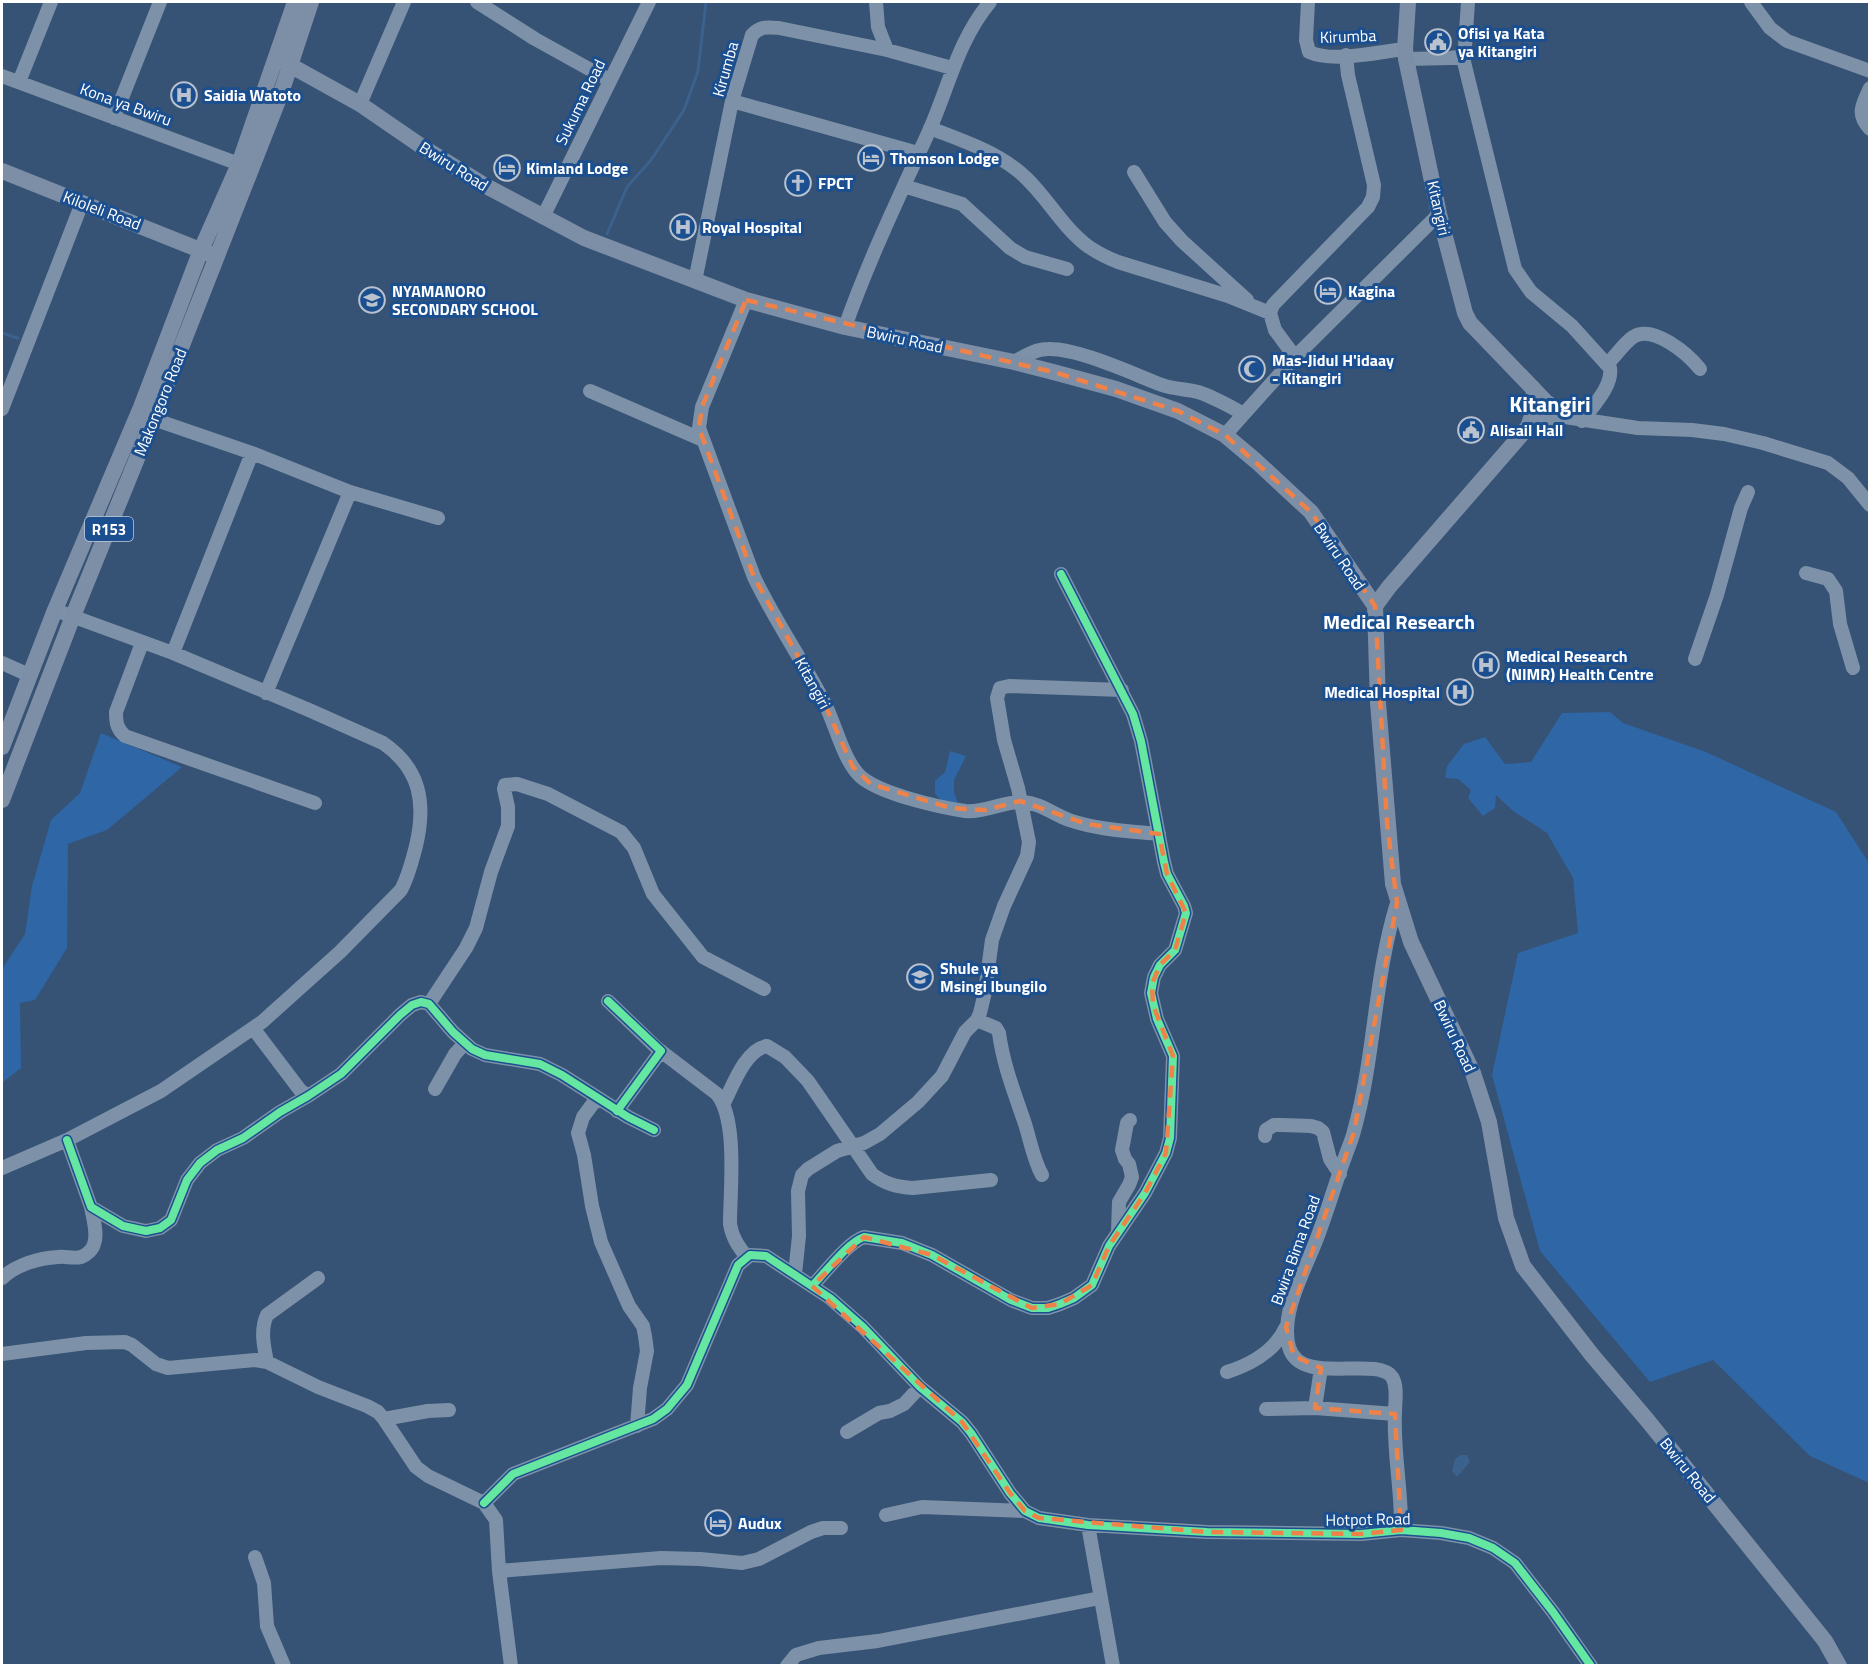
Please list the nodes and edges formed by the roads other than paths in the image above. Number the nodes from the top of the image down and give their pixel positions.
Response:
1 (51, 2) edge
2 (160, 2) edge
3 (296, 2) edge
4 (311, 2) edge
5 (404, 2) edge
6 (477, 2) edge
7 (649, 2) edge
8 (876, 2) edge
9 (990, 2) edge
10 (1308, 2) edge
11 (1408, 2) edge
12 (1468, 2) edge
13 (1750, 2) edge
14 (296, 43) junction
15 (887, 50) junction
16 (1406, 54) junction
17 (1346, 55) junction
18 (1463, 56) junction
19 (283, 61) junction
20 (952, 68) junction
21 (1869, 71) edge
22 (2, 76) edge
23 (609, 80) junction
24 (320, 81) junction
25 (19, 82) junction
26 (1869, 88) edge
27 (280, 93) junction
28 (732, 100) junction
29 (360, 104) junction
30 (114, 118) junction
31 (930, 128) junction
32 (1869, 129) edge
33 (918, 153) junction
34 (239, 164) junction
35 (2, 171) edge
36 (1134, 172) dead end
37 (904, 186) junction
38 (82, 203) junction
39 (1439, 214) junction
40 (543, 218) junction
41 (209, 254) junction
42 (1068, 269) dead end
43 (695, 281) junction
44 (746, 300) junction
45 (1253, 306) junction
46 (1270, 313) junction
47 (845, 327) junction
48 (1294, 357) junction
49 (1014, 362) junction
50 (1607, 364) junction
51 (1701, 369) dead end
52 (590, 391) dead end
53 (2, 409) edge
54 (1543, 411) junction
55 (1244, 414) junction
56 (153, 419) junction
57 (1582, 421) junction
58 (1225, 435) junction
59 (703, 440) junction
60 (252, 453) junction
61 (350, 492) junction
62 (1748, 492) dead end
63 (1869, 505) edge
64 (438, 518) dead end
65 (1806, 573) dead end
66 (1061, 574) dead end
67 (1375, 606) junction
68 (55, 610) junction
69 (73, 616) junction
70 (142, 643) junction
71 (173, 653) junction
72 (1695, 659) dead end
73 (2, 663) edge
74 (1853, 668) dead end
75 (29, 675) junction
76 (1122, 690) junction
77 (266, 693) junction
78 (2, 747) edge
79 (2, 800) edge
80 (1020, 801) junction
81 (315, 803) dead end
82 (1159, 834) junction
83 (1397, 903) junction
84 (764, 989) dead end
85 (608, 1001) dead end
86 (429, 1004) junction
87 (977, 1020) junction
88 (253, 1028) junction
89 (465, 1043) junction
90 (661, 1051) junction
91 (435, 1089) dead end
92 (308, 1096) junction
93 (597, 1098) junction
94 (724, 1103) junction
95 (617, 1111) junction
96 (1130, 1120) dead end
97 (654, 1130) dead end
98 (1265, 1136) dead end
99 (67, 1140) junction
100 (853, 1146) junction
101 (2, 1168) edge
102 (1340, 1174) junction
103 (1042, 1175) dead end
104 (991, 1180) dead end
105 (91, 1207) junction
106 (1118, 1231) junction
107 (746, 1257) junction
108 (795, 1274) junction
109 (2, 1278) edge
110 (318, 1278) dead end
111 (812, 1286) junction
112 (1286, 1327) junction
113 (2, 1354) edge
114 (267, 1362) junction
115 (1321, 1368) junction
116 (1227, 1372) dead end
117 (920, 1387) junction
118 (1315, 1408) junction
119 (1266, 1409) dead end
120 (449, 1410) dead end
121 (1395, 1414) junction
122 (384, 1419) junction
123 (637, 1426) junction
124 (847, 1432) dead end
125 (484, 1503) junction
126 (1025, 1511) junction
127 (886, 1515) dead end
128 (1088, 1525) junction
129 (841, 1528) dead end
130 (1401, 1530) junction
131 (255, 1557) dead end
132 (499, 1570) junction
133 (1100, 1598) junction
134 (284, 1665) edge
135 (511, 1665) edge
136 (787, 1665) edge
137 (1113, 1665) edge
138 (1591, 1665) edge
139 (1839, 1665) edge

1 - 25 street
2 - 30 street
3 - 19 main road, Makongoro Road / R153
4 - 14 main road, Makongoro Road / R153
5 - 29 street
6 - 23 street
7 - 23 street, Sukuma Road
8 - 15 street
9 - 20 street
10 - 17 street, Kirumba
11 - 16 main road, Kitangiri
12 - 18 street
13 - 21 street
14 - 19 main road, Makongoro Road / R153
14 - 24 main road
15 - 20 street, Kirumba
15 - 28 street, Kirumba
16 - 17 street, Kirumba
16 - 18 street, Kirumba
16 - 39 main road, Kitangiri
17 - 46 street
18 - 50 street
19 - 24 main road, Bwiru Road
19 - 27 main road, Makongoro Road / R153
19 - 34 main road, Makongoro Road / R153
20 - 31 street
22 - 25 street, Kona ya Bwiru
23 - 40 street, Sukuma Road
24 - 27 main road
24 - 29 main road, Bwiru Road
25 - 30 street, Kona ya Bwiru
26 - 32 street
27 - 41 main road, Makongoro Road / R153
28 - 33 street
28 - 43 street, Kirumba
29 - 40 main road, Bwiru Road
30 - 34 street, Kona ya Bwiru
31 - 33 street
31 - 45 street
33 - 37 street
34 - 41 main road, Makongoro Road / R153
35 - 38 main road, Kiloleli Road
36 - 45 street
37 - 42 street
37 - 47 street
38 - 41 main road, Kiloleli Road
38 - 53 street
39 - 48 street
39 - 54 main road, Kitangiri
40 - 43 main road, Bwiru Road
41 - 56 main road, Makongoro Road / R153
41 - 68 main road, Makongoro Road / R153
43 - 44 main road, Bwiru Road
44 - 47 main road, Bwiru Road
44 - 59 street, Kitangiri
45 - 46 street
46 - 48 street
47 - 49 main road, Bwiru Road
48 - 55 street
49 - 55 street
49 - 58 main road, Bwiru Road
50 - 51 street
50 - 57 street
52 - 59 street
54 - 57 street
54 - 67 main road
55 - 58 street
56 - 60 street
56 - 69 main road, Makongoro Road / R153
57 - 63 street
58 - 67 main road, Bwiru Road
59 - 80 street, Kitangiri
60 - 61 street
60 - 71 street
61 - 64 street
61 - 77 street
62 - 72 street
65 - 74 street
66 - 76 street
67 - 83 main road, Bwiru Road
68 - 69 street
68 - 75 main road, Makongoro Road / R153
69 - 70 street
69 - 79 main road, Makongoro Road / R153
70 - 71 street
70 - 81 street
71 - 77 street
73 - 75 street
75 - 78 main road, Makongoro Road / R153
76 - 80 street
76 - 82 street
77 - 88 street
80 - 82 street
80 - 87 street
82 - 106 street
83 - 102 street, Bwira Bima Road
83 - 139 main road, Bwiru Road
84 - 86 street
85 - 90 street
86 - 89 street
86 - 92 street
87 - 100 street
87 - 103 street
88 - 92 street
88 - 99 street
89 - 91 street
89 - 93 street
90 - 94 street
90 - 95 street
92 - 105 street
93 - 95 street
93 - 123 street
94 - 100 street
94 - 107 street
95 - 97 street
96 - 106 street
98 - 102 street
99 - 101 street
99 - 105 street
100 - 104 street
100 - 108 street
102 - 112 street, Bwira Bima Road
105 - 109 street
106 - 111 street
107 - 108 street
107 - 123 street
108 - 111 street
110 - 114 street
111 - 117 street
112 - 115 street, Bwira Bima Road
112 - 116 street
113 - 114 street
114 - 122 street
115 - 118 street
115 - 121 street, Bwira Bima Road
117 - 124 street
117 - 126 street
118 - 119 street
118 - 121 street
120 - 122 street
121 - 130 street, Bwira Bima Road
122 - 125 street
123 - 125 street
125 - 132 street
126 - 127 street, Hotpot Road
126 - 128 street, Hotpot Road
128 - 130 street, Hotpot Road
128 - 133 street
129 - 132 street
130 - 138 street, Hotpot Road
131 - 134 street
132 - 135 street
133 - 136 street
133 - 137 street

